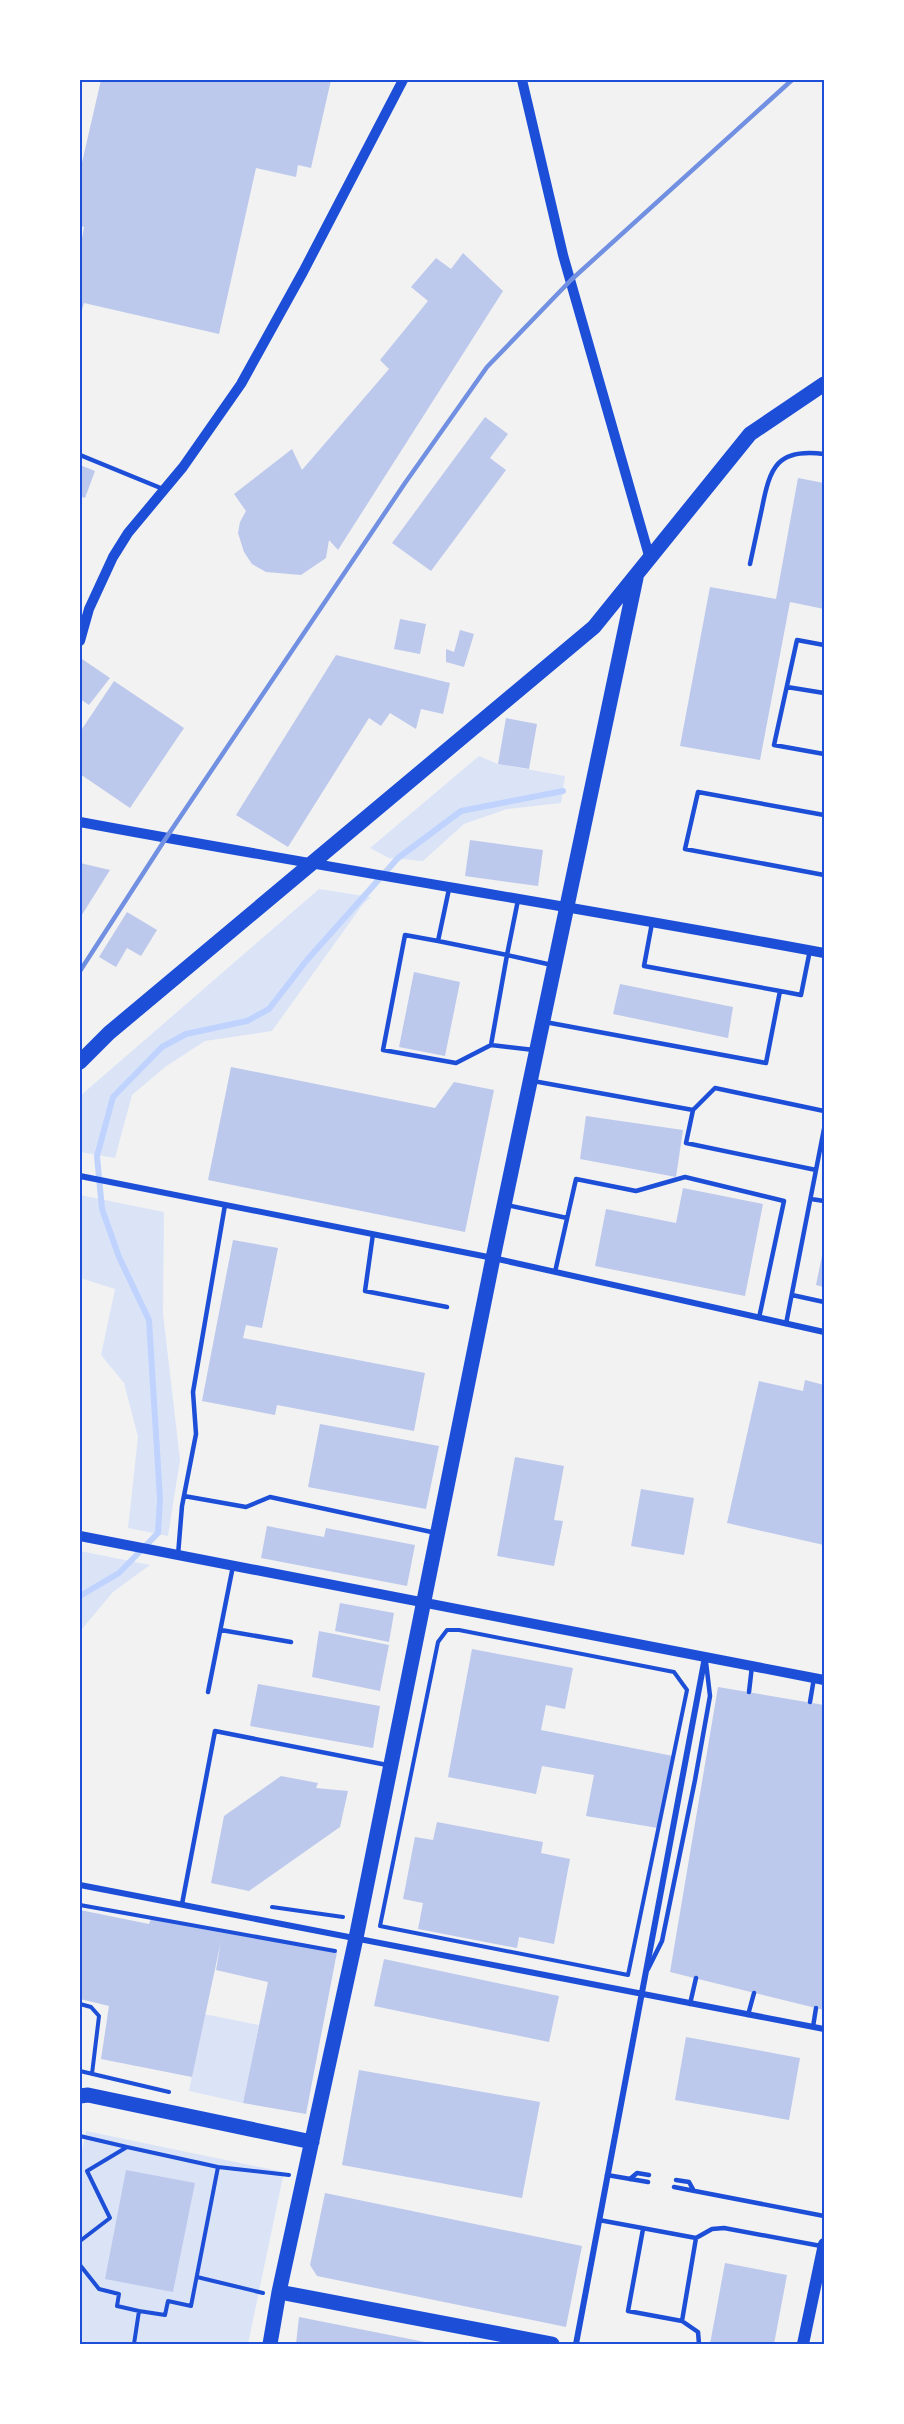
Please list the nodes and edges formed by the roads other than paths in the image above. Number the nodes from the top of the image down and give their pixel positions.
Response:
1 (403, 80) edge
2 (522, 80) edge
3 (825, 384) edge
4 (825, 454) edge
5 (80, 455) edge
6 (164, 489) junction
7 (650, 559) junction
8 (750, 564) dead end
9 (636, 578) junction
10 (80, 641) edge
11 (825, 645) edge
12 (787, 687) junction
13 (825, 693) edge
14 (825, 754) edge
15 (825, 815) edge
16 (80, 822) edge
17 (309, 865) junction
18 (825, 875) edge
19 (449, 886) junction
20 (518, 897) junction
21 (567, 906) junction
22 (652, 921) junction
23 (438, 941) junction
24 (810, 950) junction
25 (825, 953) edge
26 (507, 955) junction
27 (554, 966) junction
28 (780, 992) junction
29 (543, 1022) junction
30 (491, 1045) junction
31 (537, 1051) junction
32 (80, 1062) edge
33 (530, 1080) junction
34 (693, 1110) junction
35 (825, 1111) edge
36 (825, 1129) edge
37 (816, 1170) junction
38 (80, 1176) edge
39 (811, 1199) junction
40 (825, 1201) edge
41 (225, 1205) junction
42 (504, 1205) junction
43 (567, 1218) junction
44 (373, 1234) junction
45 (492, 1258) junction
46 (555, 1272) junction
47 (792, 1295) junction
48 (825, 1302) edge
49 (447, 1307) dead end
50 (759, 1318) junction
51 (786, 1324) junction
52 (825, 1332) edge
53 (184, 1496) junction
54 (439, 1533) junction
55 (80, 1536) edge
56 (178, 1555) junction
57 (233, 1566) junction
58 (425, 1604) junction
59 (221, 1630) junction
60 (291, 1642) dead end
61 (705, 1657) junction
62 (752, 1666) junction
63 (819, 1679) edge
64 (208, 1692) dead end
65 (749, 1692) dead end
66 (810, 1702) dead end
67 (392, 1766) junction
68 (80, 1885) edge
69 (182, 1904) junction
70 (356, 1938) junction
71 (646, 1972) junction
72 (696, 1978) dead end
73 (754, 1993) dead end
74 (642, 1995) junction
75 (690, 2004) junction
76 (816, 2008) dead end
77 (748, 2015) junction
78 (813, 2027) junction
79 (825, 2029) edge
80 (82, 2093) edge
81 (312, 2142) junction
82 (607, 2175) junction
83 (649, 2175) dead end
84 (630, 2179) junction
85 (676, 2180) dead end
86 (648, 2182) dead end
87 (674, 2187) dead end
88 (694, 2191) junction
89 (825, 2216) edge
90 (598, 2220) junction
91 (643, 2229) junction
92 (696, 2238) junction
93 (824, 2245) edge
94 (278, 2294) junction
95 (682, 2321) junction
96 (270, 2344) edge
97 (552, 2344) edge
98 (576, 2344) edge
99 (699, 2344) edge
100 (803, 2344) edge

1 - 6 street
2 - 7 street
3 - 7 main road
4 - 8 lane
5 - 6 lane
6 - 10 street
7 - 9 main road
9 - 17 main road
9 - 21 main road
11 - 12 lane
12 - 13 lane
12 - 14 lane
15 - 18 lane
16 - 17 street
17 - 19 street
17 - 32 main road
19 - 20 street
19 - 23 lane
20 - 21 street
20 - 26 lane
21 - 22 street
21 - 27 main road
22 - 24 street
22 - 28 lane
23 - 26 lane
23 - 30 lane
24 - 25 street
24 - 28 lane
26 - 27 lane
26 - 30 lane
27 - 29 main road
28 - 29 lane
29 - 31 main road
30 - 31 lane
31 - 33 main road
33 - 34 lane
33 - 42 main road
34 - 35 lane
34 - 37 lane
36 - 37 lane
37 - 39 lane
38 - 41 street
39 - 40 lane
39 - 47 lane
41 - 44 street
41 - 53 lane
42 - 43 lane
42 - 45 main road
43 - 46 lane
43 - 50 lane
44 - 45 street
44 - 49 lane
45 - 46 street
45 - 54 main road
46 - 50 street
47 - 48 lane
47 - 51 lane
50 - 51 street
51 - 52 street
53 - 54 lane
53 - 56 lane
54 - 58 main road
55 - 56 street
56 - 57 street
57 - 58 street
57 - 59 lane
58 - 61 street
58 - 67 main road
59 - 60 lane
59 - 64 lane
61 - 62 street
61 - 71 street
61 - 71 lane
62 - 63 street
62 - 65 lane
63 - 66 lane
67 - 69 lane
67 - 70 main road
68 - 69 street
69 - 70 street
70 - 74 street
70 - 81 main road
71 - 74 street
72 - 75 lane
73 - 77 lane
74 - 75 street
74 - 82 street
75 - 77 street
76 - 78 lane
77 - 78 street
78 - 79 street
80 - 81 main road
81 - 94 main road
82 - 84 lane
82 - 90 street
83 - 84 lane
84 - 86 lane
85 - 88 lane
87 - 88 lane
88 - 89 lane
90 - 91 lane
90 - 98 street
91 - 92 lane
91 - 95 lane
92 - 93 lane
92 - 95 lane
93 - 100 main road
94 - 96 main road
94 - 97 main road
95 - 99 lane

